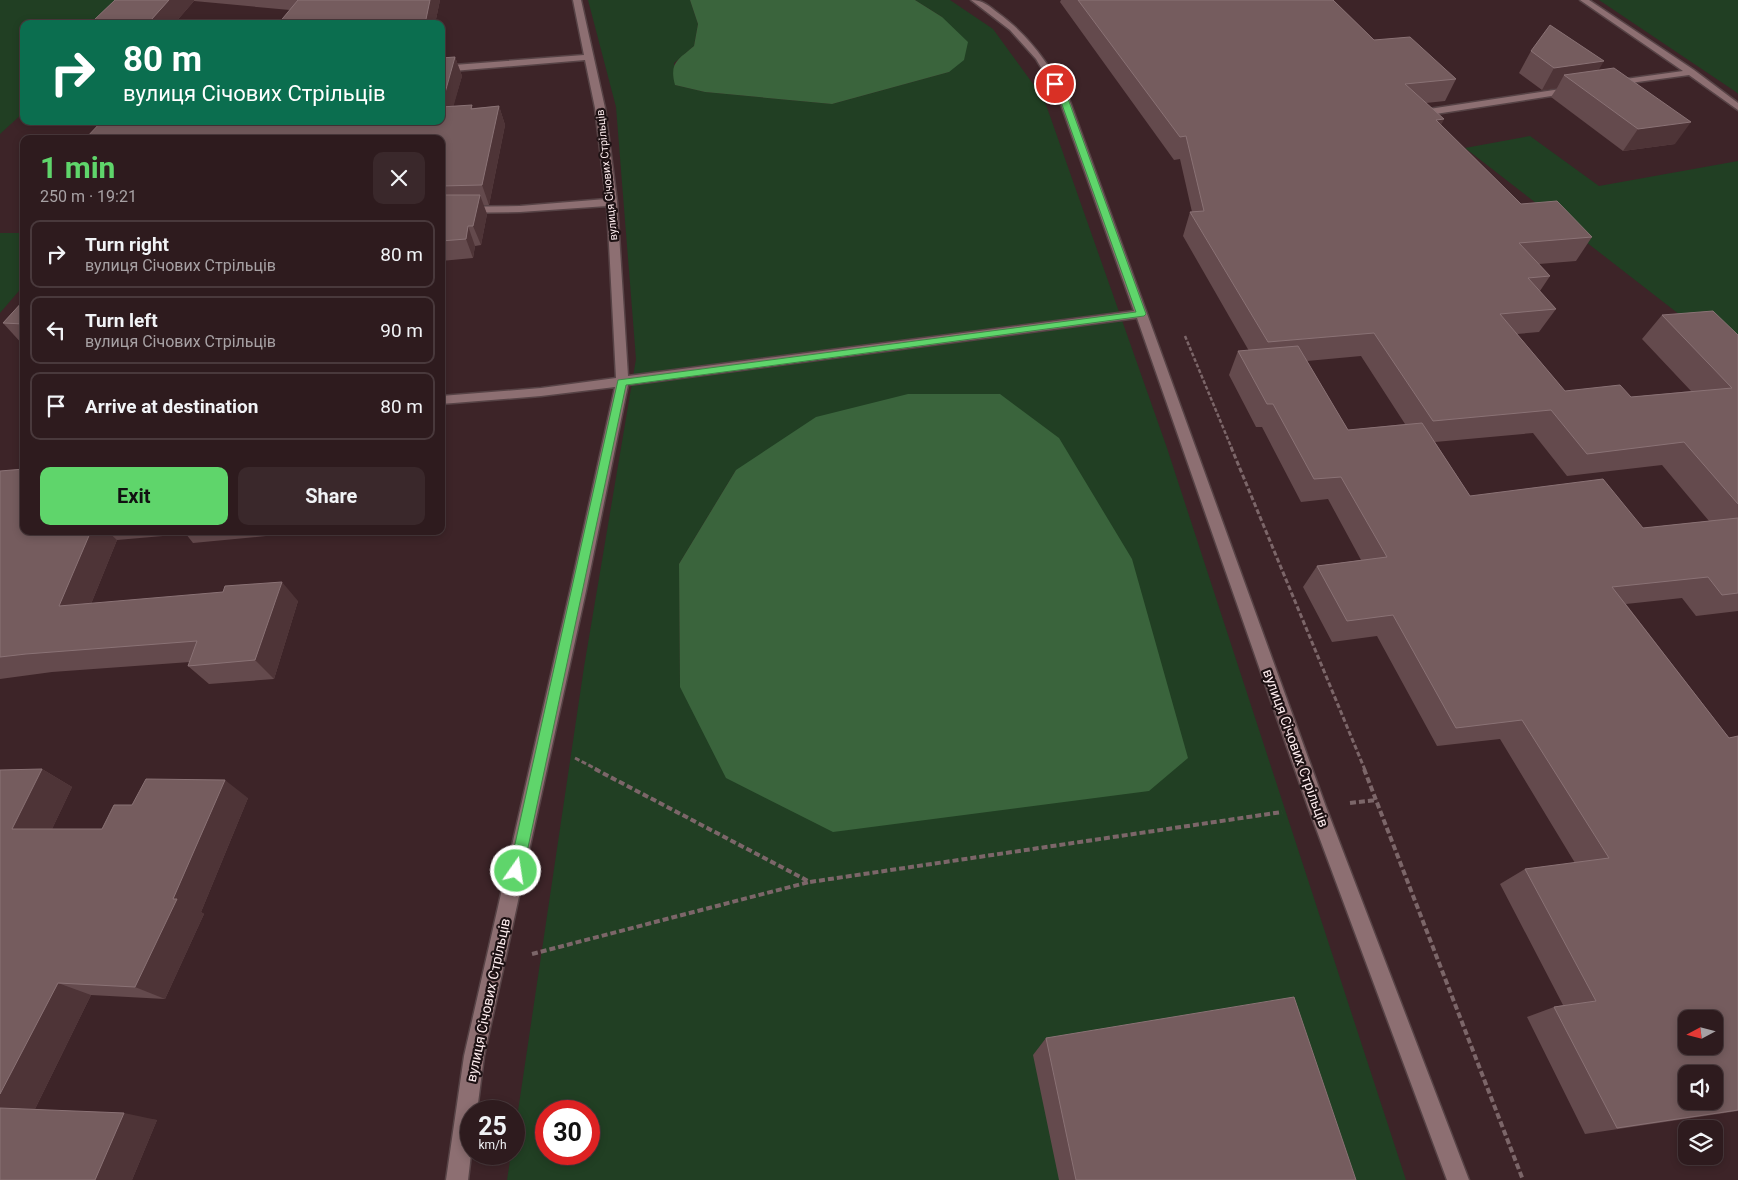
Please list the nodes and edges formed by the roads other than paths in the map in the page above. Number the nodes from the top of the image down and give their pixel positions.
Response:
1 (577, 0) edge
2 (975, 0) edge
3 (1584, 0) edge
4 (590, 57) junction
5 (445, 69) edge
6 (1691, 72) junction
7 (1604, 85) edge
8 (1584, 88) edge
9 (1738, 107) edge
10 (1429, 112) edge
11 (612, 202) junction
12 (445, 210) edge
13 (1141, 314) junction
14 (622, 382) junction
15 (445, 400) edge
16 (458, 1180) edge
17 (1458, 1180) edge

1 - 4 street, вулиця Січових Стрільців
2 - 13 street, вулиця Січових Стрільців
3 - 6 street
4 - 5 street
4 - 11 street, вулиця Січових Стрільців
6 - 7 street
6 - 9 street
8 - 10 street
11 - 12 street
11 - 14 street, вулиця Січових Стрільців
13 - 14 street
13 - 17 street, вулиця Січових Стрільців
14 - 15 street
14 - 16 street, вулиця Січових Стрільців

